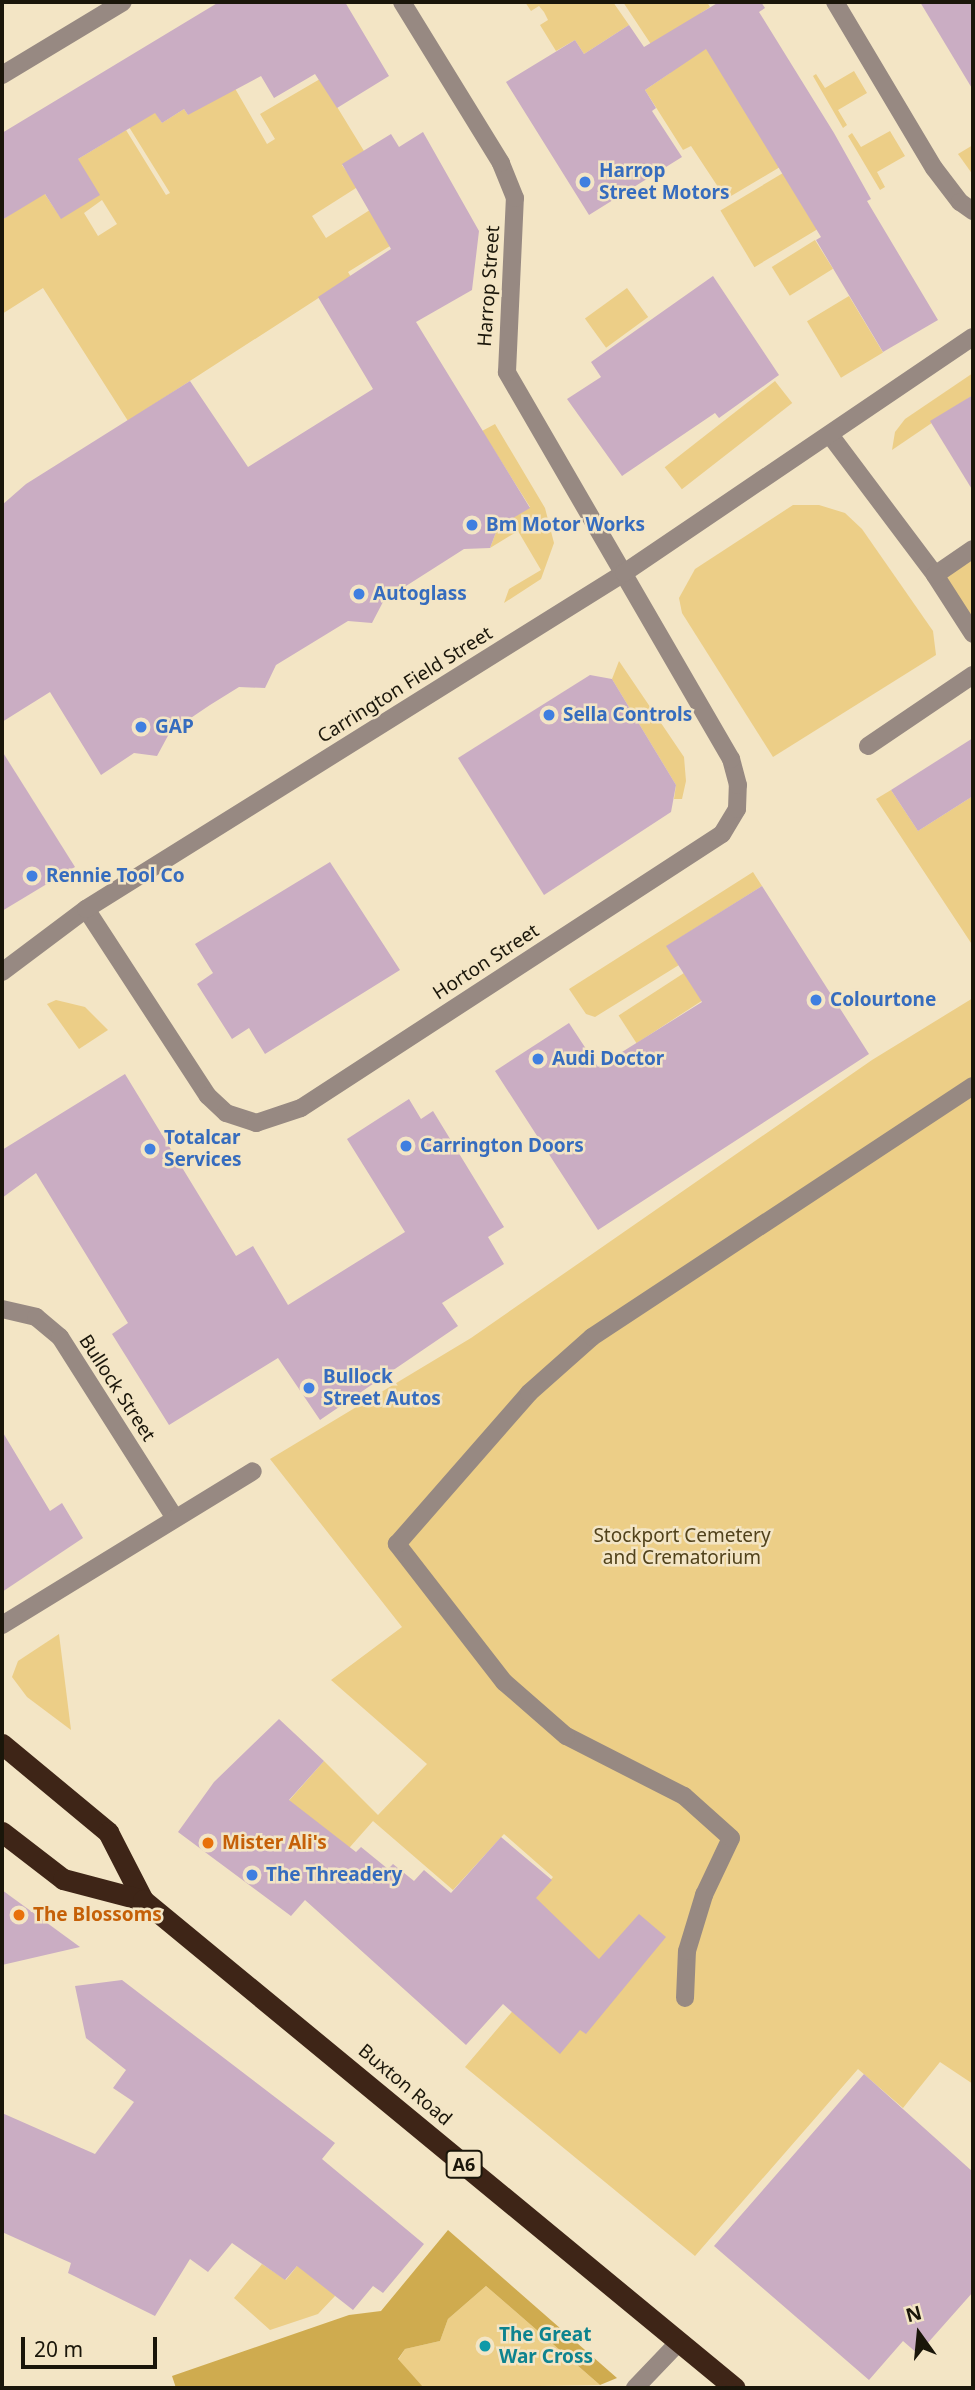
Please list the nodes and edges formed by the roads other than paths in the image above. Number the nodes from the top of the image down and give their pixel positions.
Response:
1 (123, 2) edge
2 (402, 2) edge
3 (835, 2) edge
4 (2, 75) edge
5 (973, 211) edge
6 (973, 337) edge
7 (830, 435) junction
8 (973, 549) edge
9 (624, 573) junction
10 (935, 575) junction
11 (973, 634) edge
12 (973, 675) edge
13 (868, 746) dead end
14 (86, 909) junction
15 (2, 972) edge
16 (973, 1086) edge
17 (2, 1309) edge
18 (253, 1471) dead end
19 (176, 1518) junction
20 (2, 1625) edge
21 (2, 1744) edge
22 (2, 1832) edge
23 (143, 1900) junction
24 (685, 1998) dead end
25 (679, 2342) junction
26 (635, 2388) edge
27 (735, 2388) edge

1 - 4 street
2 - 9 street, Harrop Street
3 - 5 street
6 - 7 street, Carrington Field Street
7 - 9 street, Carrington Field Street
7 - 10 street
8 - 10 street
9 - 14 street, Carrington Field Street
9 - 14 street, Horton Street
10 - 11 street
12 - 13 street
14 - 15 street, Carrington Field Street
16 - 24 street
17 - 19 street, Bullock Street
18 - 19 street
19 - 20 street
21 - 23 highway, Buxton Road / A6
22 - 23 highway, Buxton Road / A6
23 - 25 highway, Buxton Road / A6
25 - 26 street
25 - 27 highway, Buxton Road / A6

